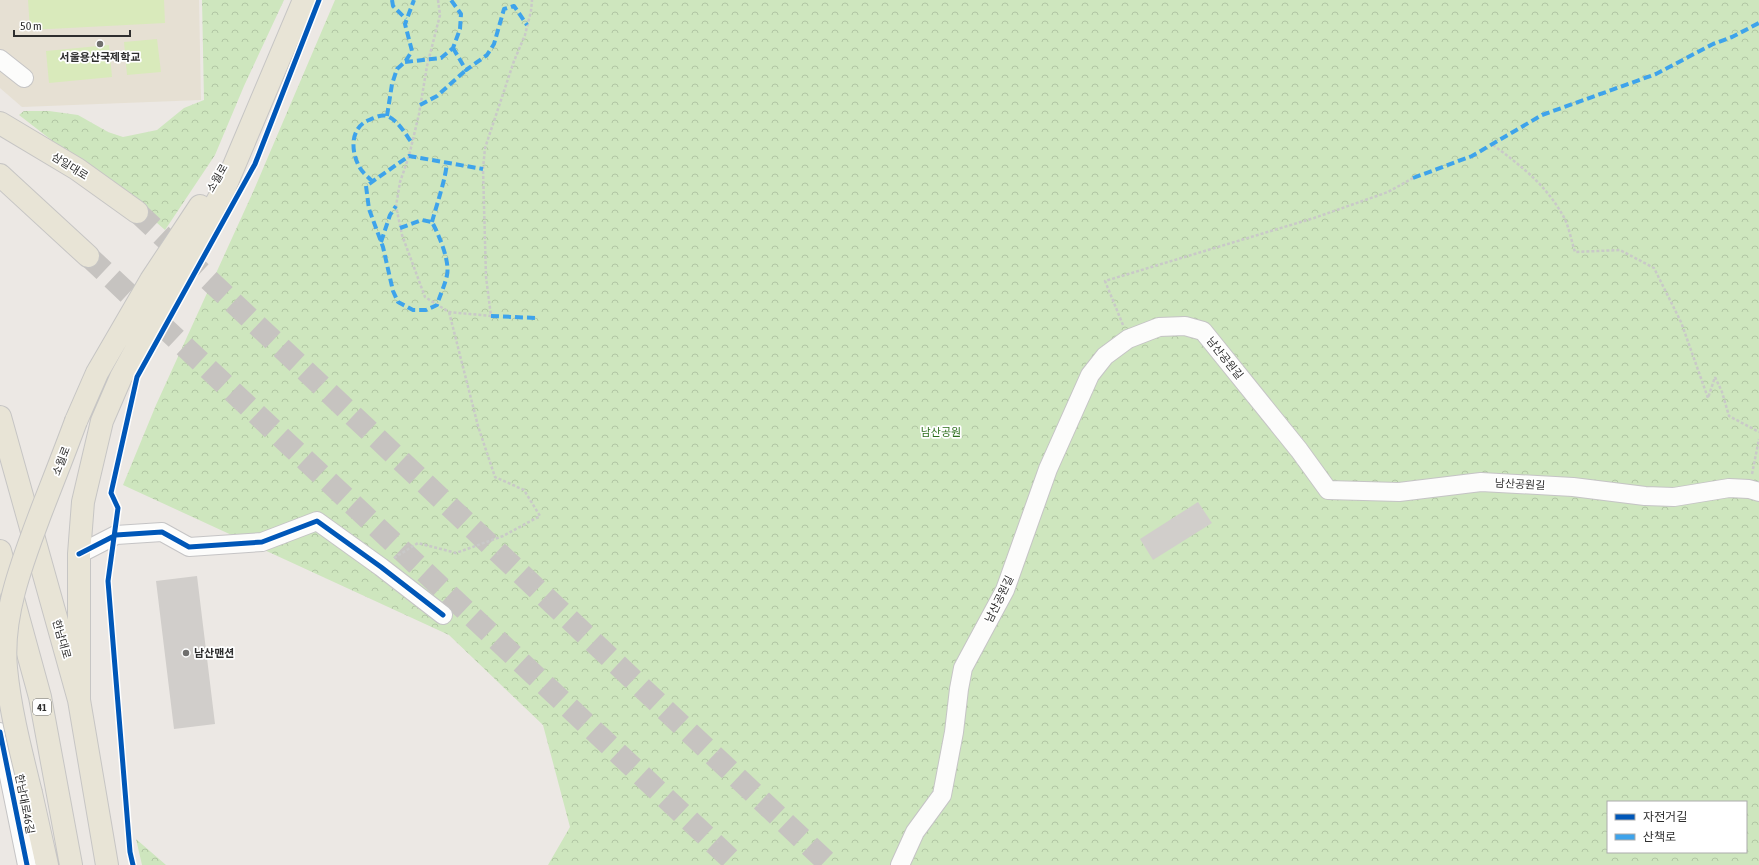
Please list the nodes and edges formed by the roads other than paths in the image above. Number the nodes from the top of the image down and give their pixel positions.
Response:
1 (304, 0) edge
2 (0, 59) edge
3 (24, 78) dead end
4 (264, 96) junction
5 (0, 123) edge
6 (0, 175) edge
7 (137, 212) tunnel mouth
8 (88, 256) tunnel mouth
9 (0, 417) edge
10 (1754, 491) edge
11 (0, 551) edge
12 (79, 554) junction
13 (443, 615) dead end
14 (79, 700) junction
15 (1, 742) edge
16 (27, 865) edge
17 (47, 865) edge
18 (71, 865) edge
19 (107, 865) edge
20 (900, 865) edge

1 - 4 main road, 소월로
2 - 3 street
4 - 12 main road, 소월로
4 - 17 main road, 소월로, bridge
5 - 7 main road, 삼일대로
6 - 8 main road
9 - 14 main road, 한남대로
10 - 20 street, 남산공원길
11 - 18 main road, 41
12 - 13 street
12 - 14 main road, 소월로
14 - 19 main road, 한남대로
15 - 16 street, 한남대로46길

